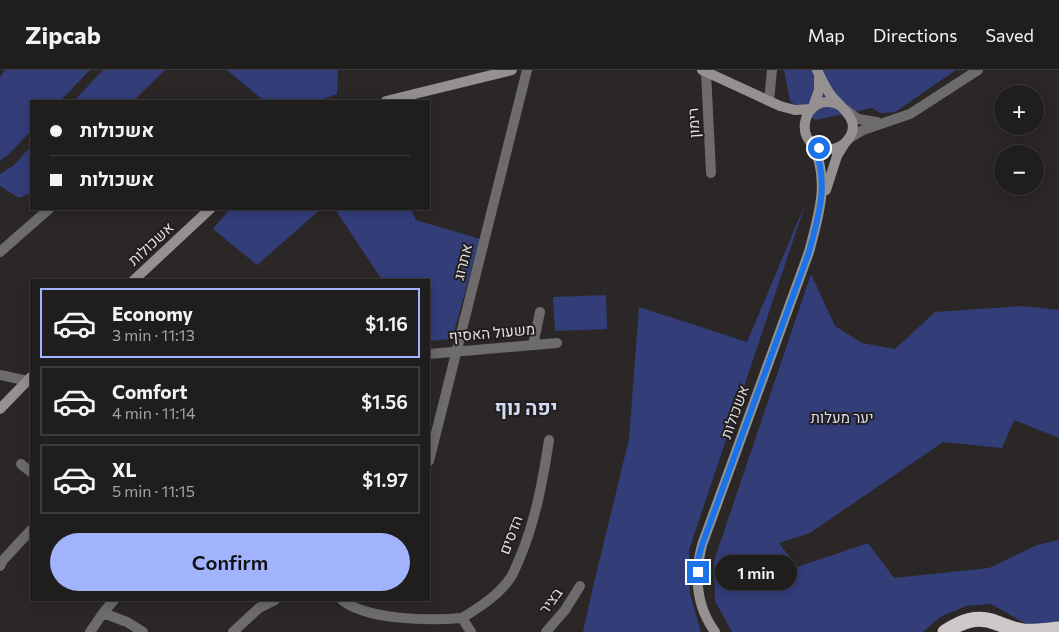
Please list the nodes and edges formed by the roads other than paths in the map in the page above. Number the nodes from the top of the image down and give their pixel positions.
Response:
1 (512, 70) edge
2 (527, 70) edge
3 (772, 70) edge
4 (978, 70) edge
5 (704, 71) edge
6 (818, 71) edge
7 (390, 100) edge
8 (773, 102) junction
9 (812, 108) junction
10 (844, 108) junction
11 (890, 121) junction
12 (806, 135) junction
13 (847, 140) junction
14 (813, 144) junction
15 (711, 173) dead end
16 (821, 202) junction
17 (47, 210) edge
18 (209, 210) edge
19 (0, 252) edge
20 (135, 279) edge
21 (540, 312) dead end
22 (557, 343) dead end
23 (533, 345) junction
24 (456, 351) junction
25 (430, 354) edge
26 (0, 375) edge
27 (30, 379) edge
28 (0, 409) edge
29 (549, 440) dead end
30 (430, 458) edge
31 (21, 464) dead end
32 (30, 471) edge
33 (30, 531) edge
34 (0, 566) edge
35 (580, 586) dead end
36 (113, 601) edge
37 (273, 601) edge
38 (343, 601) edge
39 (103, 613) junction
40 (462, 618) junction
41 (1059, 629) edge
42 (90, 632) edge
43 (144, 632) edge
44 (233, 632) edge
45 (471, 632) edge
46 (546, 632) edge
47 (715, 632) edge
48 (946, 632) edge
49 (989, 632) edge

1 - 7 street
2 - 24 street, אתרוג
3 - 8 street
4 - 11 street
5 - 8 street
5 - 15 street, רימון
6 - 9 street
6 - 10 street
8 - 9 street
8 - 12 street
9 - 10 street
9 - 12 street
10 - 11 street
10 - 13 street
11 - 13 street
12 - 14 street
13 - 14 street
13 - 16 street, אשכולות
14 - 16 street, אשכולות
16 - 47 street, אשכולות
17 - 19 street
18 - 20 street, אשכולות
21 - 23 street
22 - 23 street, משעול האסיף
23 - 24 street, משעול האסיף
24 - 25 street, משעול האסיף
24 - 30 street, אתרוג
26 - 27 street
27 - 28 street
29 - 40 street, הדסים
31 - 32 street
33 - 34 street
35 - 46 street, בציר
36 - 39 street
37 - 44 street
38 - 40 street
39 - 42 street
39 - 43 street
40 - 45 street
41 - 48 highway
48 - 49 highway

